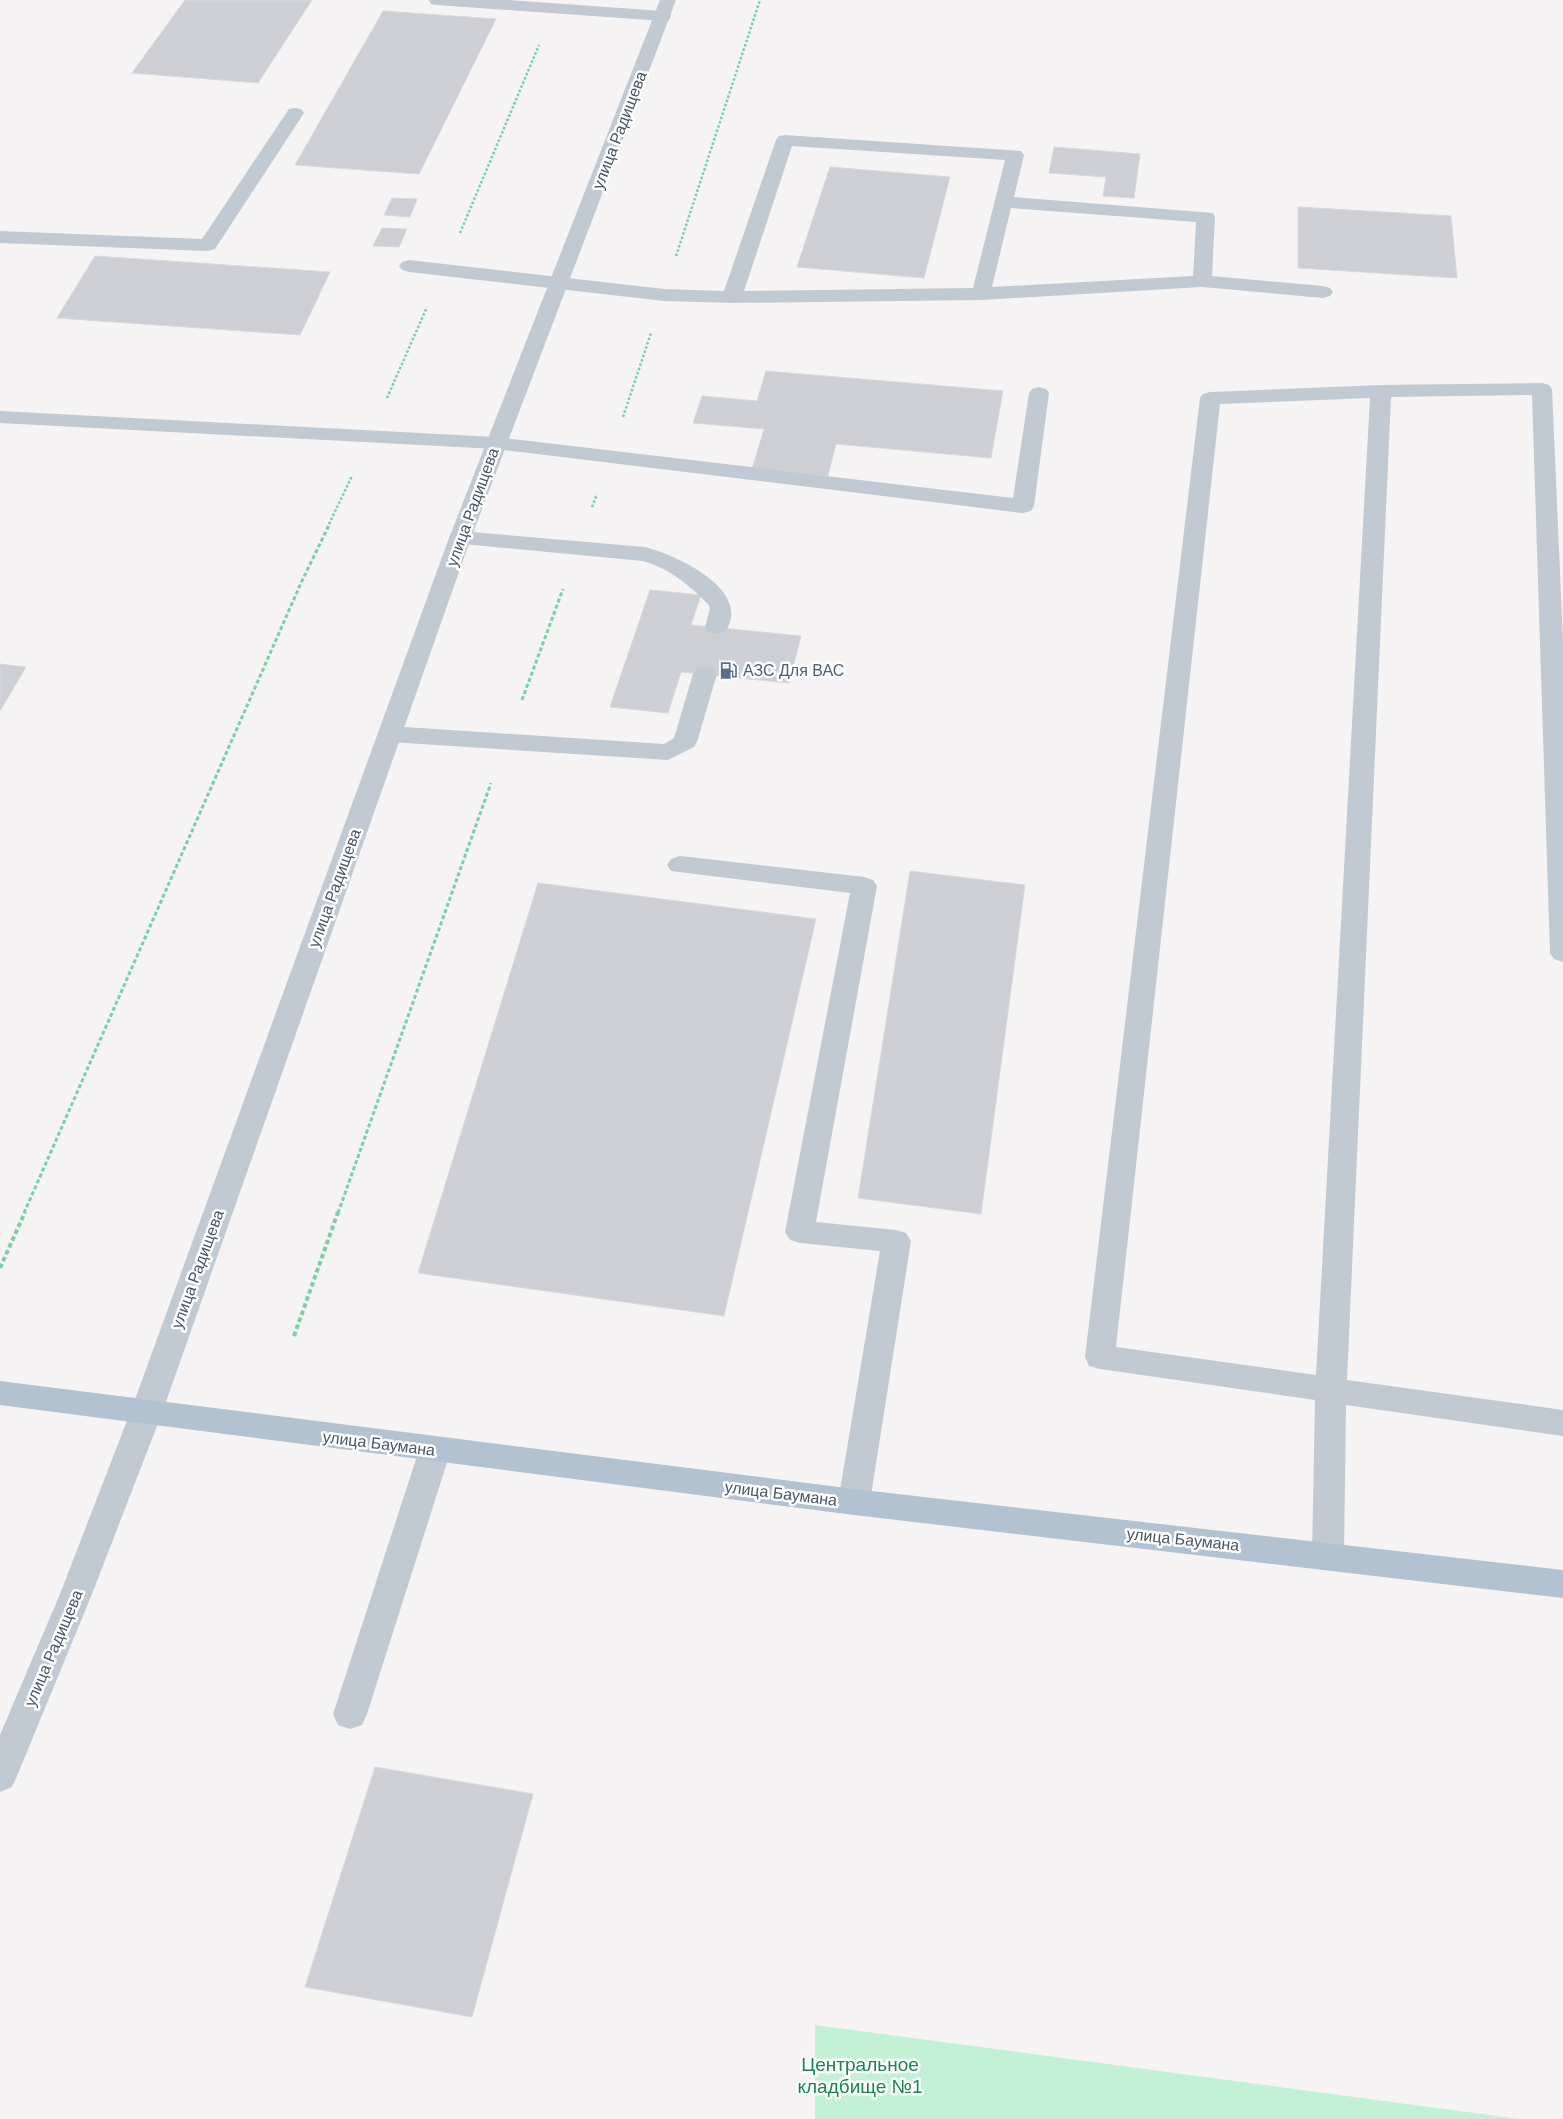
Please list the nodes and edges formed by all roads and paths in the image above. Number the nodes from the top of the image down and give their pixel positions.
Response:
1 (437, 0) edge
2 (760, 0) edge
3 (555, 8) junction
4 (666, 8) edge
5 (295, 114) dead end
6 (1003, 202) junction
7 (0, 237) edge
8 (409, 266) dead end
9 (444, 270) junction
10 (1202, 281) junction
11 (559, 284) junction
12 (1323, 292) dead end
13 (980, 294) junction
14 (664, 296) junction
15 (732, 298) junction
16 (1381, 391) junction
17 (1039, 393) dead end
18 (0, 417) edge
19 (370, 436) junction
20 (496, 443) junction
21 (610, 456) junction
22 (460, 538) junction
23 (578, 548) junction
24 (717, 627) dead end
25 (705, 674) dead end
26 (390, 734) junction
27 (506, 742) junction
28 (680, 865) dead end
29 (1563, 953) edge
30 (0, 1268) edge
31 (294, 1336) dead end
32 (1331, 1389) junction
33 (0, 1393) edge
34 (146, 1413) junction
35 (1563, 1423) edge
36 (434, 1450) junction
37 (854, 1502) junction
38 (1328, 1555) junction
39 (1563, 1584) edge
40 (350, 1714) dead end
41 (0, 1776) edge

1 - 3 street
2 - 14 path
3 - 4 street
3 - 9 path
4 - 11 street, улица Радищева
5 - 7 street
6 - 10 street
6 - 13 street
6 - 15 street
8 - 9 street
9 - 11 street
9 - 19 path
10 - 12 street
10 - 13 street
11 - 14 street
11 - 20 street, улица Радищева
13 - 15 street
14 - 15 street
14 - 21 path
16 - 29 street
16 - 32 street
16 - 32 street
17 - 21 street
18 - 19 street
19 - 20 street
19 - 30 path
20 - 21 street
20 - 22 street, улица Радищева
21 - 23 path
22 - 23 street
22 - 26 street, улица Радищева
23 - 24 street
23 - 27 path
25 - 27 street
26 - 27 street
26 - 34 street, улица Радищева
27 - 31 path
28 - 37 street
32 - 35 street
32 - 38 street
33 - 34 main road, улица Баумана
34 - 36 main road, улица Баумана
34 - 41 street, улица Радищева
36 - 37 main road, улица Баумана
36 - 40 street
37 - 38 main road, улица Баумана
38 - 39 main road, улица Баумана

